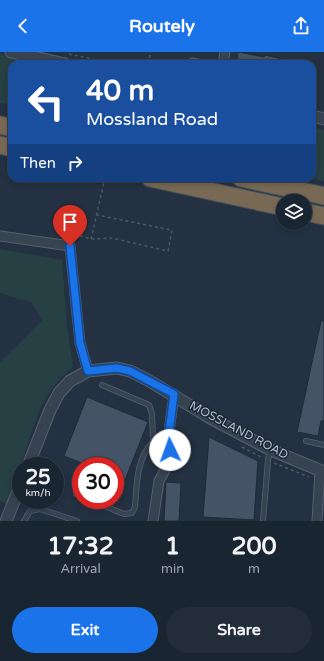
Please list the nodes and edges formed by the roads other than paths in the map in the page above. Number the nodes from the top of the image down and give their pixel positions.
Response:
1 (11, 52) edge
2 (66, 59) edge
3 (168, 182) edge
4 (259, 182) edge
5 (324, 196) edge
6 (276, 205) edge
7 (312, 213) edge
8 (324, 216) edge
9 (0, 236) edge
10 (88, 371) junction
11 (102, 385) dead end
12 (174, 394) junction
13 (153, 440) junction
14 (170, 441) junction
15 (306, 441) dead end
16 (324, 445) edge
17 (270, 449) junction
18 (32, 457) edge
19 (322, 471) edge
20 (12, 506) edge
21 (112, 509) edge
22 (6, 521) edge
23 (24, 521) edge
24 (77, 521) edge
25 (153, 521) edge
26 (263, 521) edge
27 (317, 521) edge

1 - 2 street
3 - 6 highway
4 - 5 highway
7 - 8 highway
9 - 10 street
10 - 12 street, MOSSLAND ROAD
10 - 18 street
11 - 13 lane
12 - 14 street
12 - 17 street, MOSSLAND ROAD
13 - 14 lane
13 - 21 lane
14 - 25 street
15 - 16 lane
17 - 19 street, MOSSLAND ROAD
17 - 26 lane
19 - 27 street
20 - 22 street
23 - 24 lane

